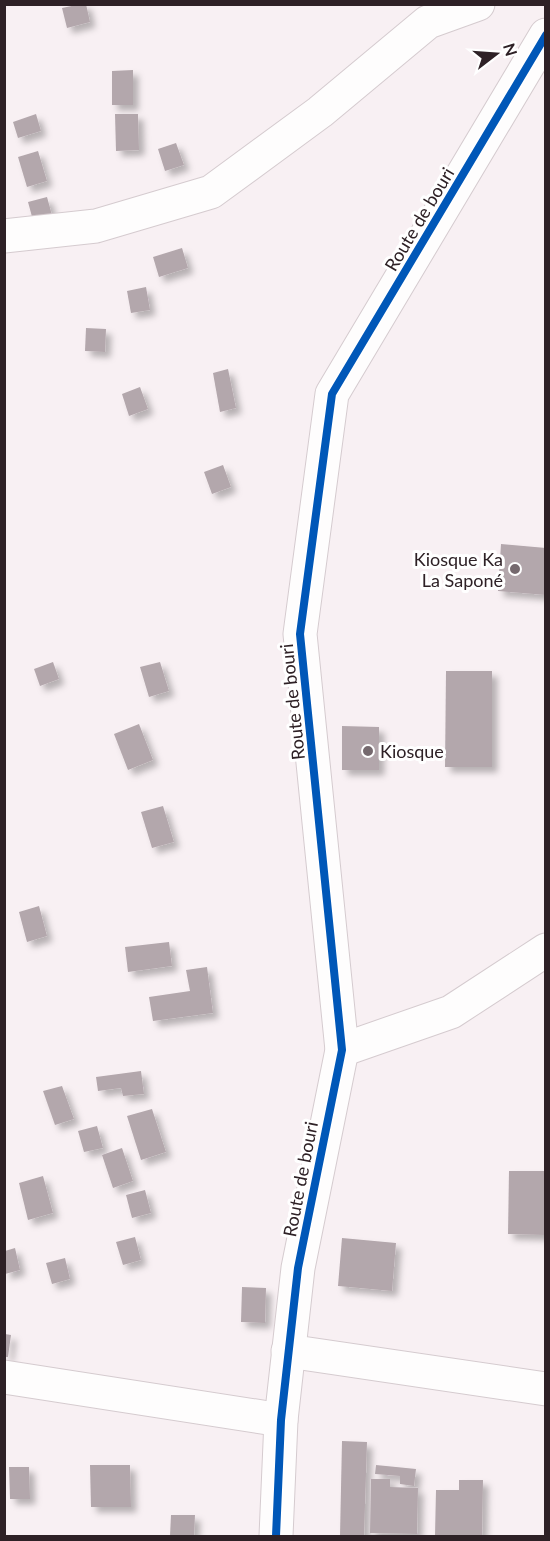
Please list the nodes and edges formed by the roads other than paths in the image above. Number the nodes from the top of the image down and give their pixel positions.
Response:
1 (478, 4) edge
2 (546, 35) edge
3 (4, 236) edge
4 (546, 950) edge
5 (342, 1050) junction
6 (288, 1351) junction
7 (4, 1377) edge
8 (546, 1389) edge
9 (281, 1420) junction
10 (276, 1536) edge

1 - 3 street
2 - 5 street, Route de bouri
4 - 5 street
5 - 6 street, Route de bouri
6 - 8 street
6 - 9 street, Route de bouri
7 - 9 street
9 - 10 street, Route de bouri

